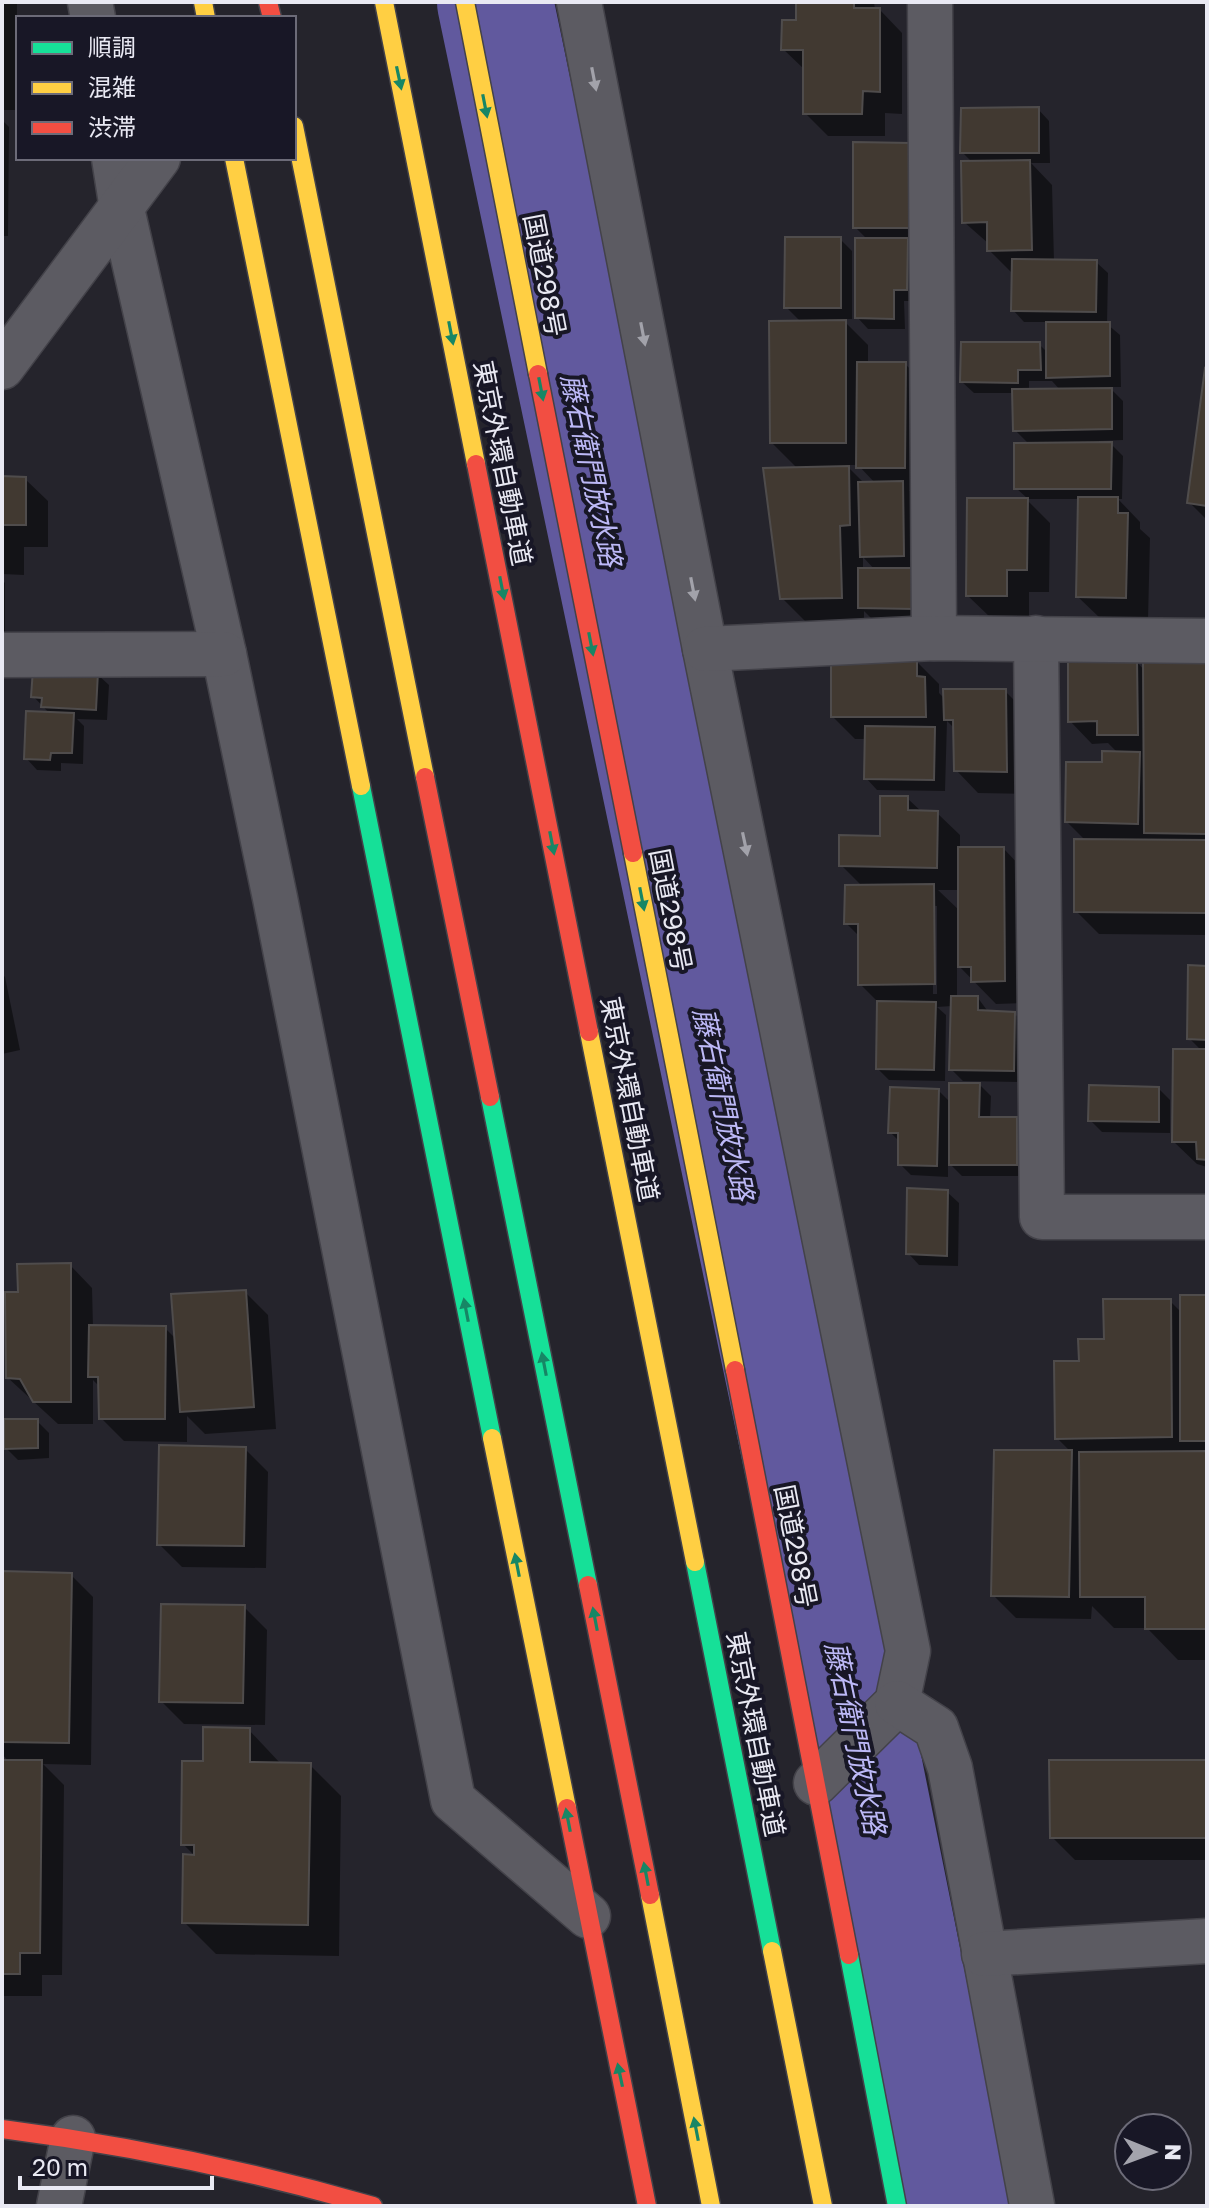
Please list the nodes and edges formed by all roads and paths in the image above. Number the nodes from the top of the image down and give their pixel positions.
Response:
1 (384, 2) edge
2 (465, 2) edge
3 (579, 2) edge
4 (930, 2) edge
5 (296, 136) edge
6 (114, 160) edge
7 (157, 160) edge
8 (234, 160) edge
9 (122, 209) junction
10 (2, 367) edge
11 (934, 638) junction
12 (1036, 638) junction
13 (1207, 641) edge
14 (705, 649) junction
15 (224, 654) junction
16 (2, 655) edge
17 (1207, 1217) edge
18 (897, 1703) junction
19 (816, 1783) junction
20 (588, 1916) junction
21 (1207, 1941) edge
22 (984, 1954) junction
23 (2, 2129) edge
24 (73, 2138) junction
25 (1032, 2205) edge
26 (59, 2206) edge
27 (373, 2206) edge
28 (647, 2206) edge
29 (711, 2206) edge
30 (823, 2206) edge
31 (897, 2206) edge

1 -> 30 main road, 東京外環自動車道
2 -> 19 main road, 国道298号
3 -> 14 street
4 - 11 street
29 -> 5 main road
6 - 9 street
7 - 9 street
20 -> 8 main road
9 - 10 street
9 - 15 street
11 - 12 street
11 - 14 street
12 - 13 street
12 - 17 street
14 -> 18 street
15 - 16 street
15 - 20 street
18 - 19 street
18 - 22 street
19 - 31 main road, 国道298号
28 -> 20 main road
21 - 22 street
22 - 25 street
23 - 24 main road
24 - 26 street
24 - 27 main road

